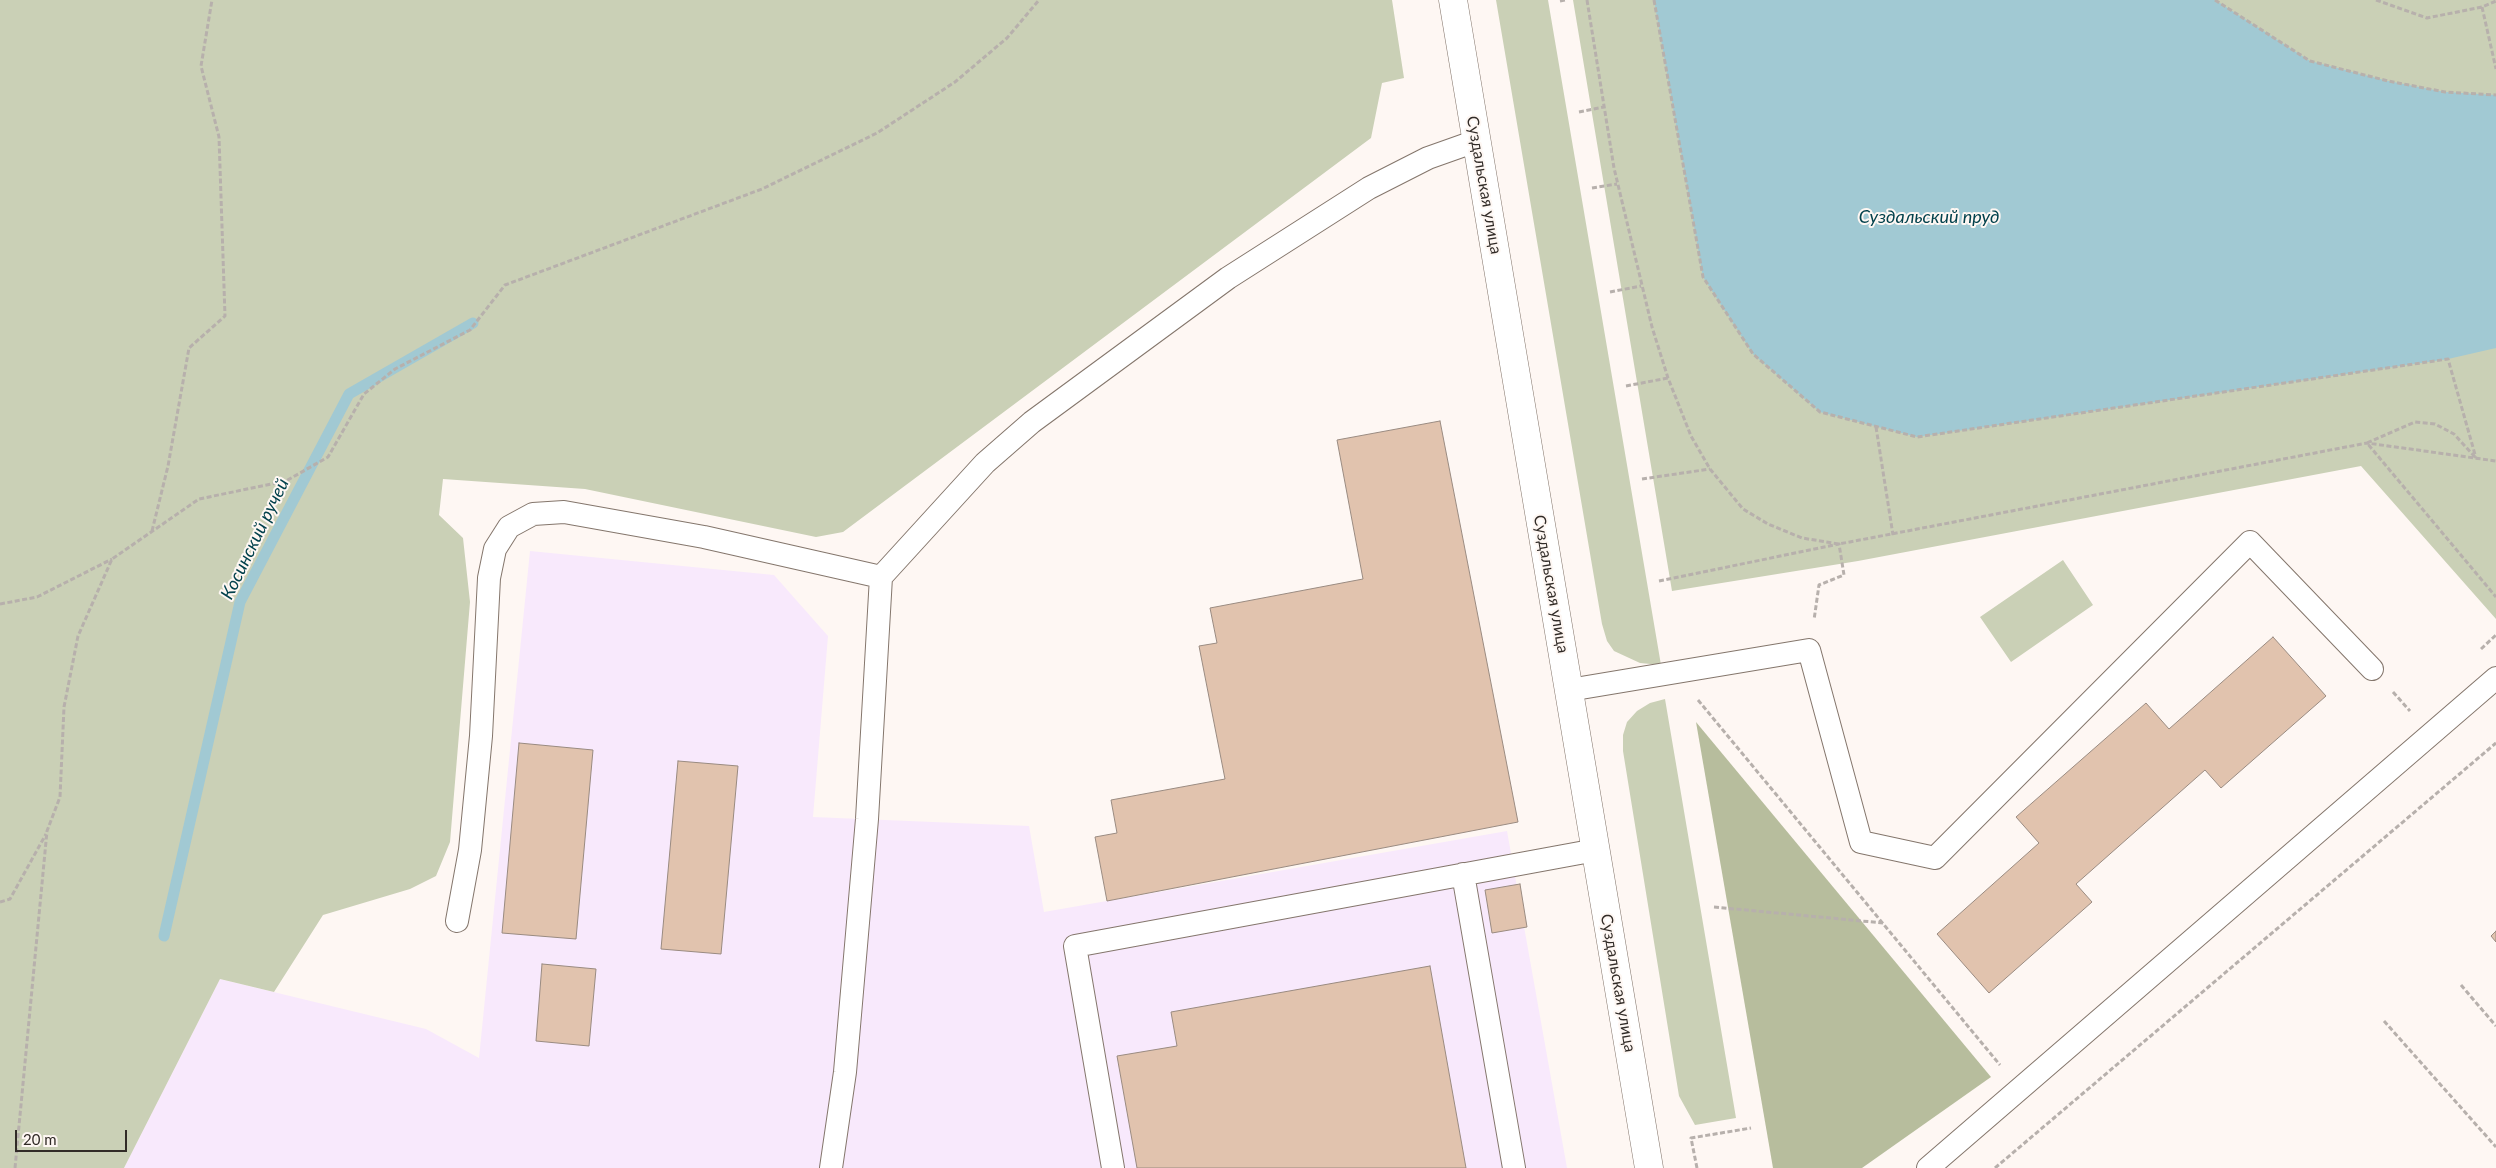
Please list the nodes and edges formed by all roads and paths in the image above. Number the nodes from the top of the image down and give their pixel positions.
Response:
1 (212, 0) edge
2 (1039, 0) edge
3 (1453, 0) edge
4 (1565, 0) edge
5 (1587, 0) edge
6 (1654, 0) edge
7 (2215, 0) edge
8 (2376, 0) edge
9 (1560, 1) edge
10 (2496, 1) edge
11 (2482, 7) junction
12 (2496, 69) edge
13 (2496, 94) edge
14 (1604, 107) junction
15 (1579, 112) dead end
16 (1476, 141) junction
17 (1617, 184) junction
18 (1592, 188) dead end
19 (1641, 286) junction
20 (1610, 292) dead end
21 (1668, 378) junction
22 (1626, 386) dead end
23 (1876, 427) junction
24 (2367, 443) junction
25 (2476, 458) junction
26 (2496, 461) edge
27 (1710, 469) junction
28 (1642, 479) dead end
29 (152, 531) junction
30 (1893, 535) junction
31 (1839, 544) junction
32 (112, 559) junction
33 (881, 577) junction
34 (1659, 581) dead end
35 (2496, 597) edge
36 (0, 604) edge
37 (1809, 650) junction
38 (2372, 669) dead end
39 (1675, 672) junction
40 (2496, 678) edge
41 (1569, 690) junction
42 (2496, 743) edge
43 (47, 831) junction
44 (1596, 850) junction
45 (1464, 874) junction
46 (0, 902) edge
47 (1714, 907) dead end
48 (457, 921) dead end
49 (1883, 923) junction
50 (2461, 985) dead end
51 (2384, 1021) dead end
52 (2496, 1026) edge
53 (2003, 1068) dead end
54 (1751, 1128) dead end
55 (2496, 1147) edge
56 (15, 1168) edge
57 (831, 1168) edge
58 (1112, 1168) edge
59 (1514, 1168) edge
60 (1650, 1168) edge
61 (1697, 1168) edge
62 (1928, 1168) edge
63 (1995, 1168) edge

1 - 29 path
2 - 29 path
3 - 16 street, Суздальская улица
4 - 9 path
5 - 14 path
6 - 23 path
7 - 13 path
8 - 11 path
10 - 11 path
11 - 12 path
14 - 15 path
14 - 17 path
16 - 33 lane
16 - 41 street, Суздальская улица
17 - 18 path
17 - 19 path
19 - 20 path
19 - 21 path
21 - 22 path
21 - 27 path
23 - 25 path
23 - 30 path
24 - 25 path
24 - 25 path
24 - 30 path
24 - 35 path
25 - 26 path
27 - 28 path
27 - 31 path
29 - 32 path
30 - 31 path
31 - 34 path
31 - 37 path
32 - 36 path
32 - 43 path
33 - 48 lane
33 - 57 lane
37 - 38 lane
37 - 39 lane
39 - 41 lane
39 - 49 path
40 - 62 lane
41 - 44 street, Суздальская улица
42 - 63 path
43 - 46 path
43 - 56 path
44 - 45 lane
44 - 60 street, Суздальская улица
45 - 58 lane
45 - 59 lane
47 - 49 path
49 - 53 path
50 - 52 path
51 - 55 path
54 - 61 path

